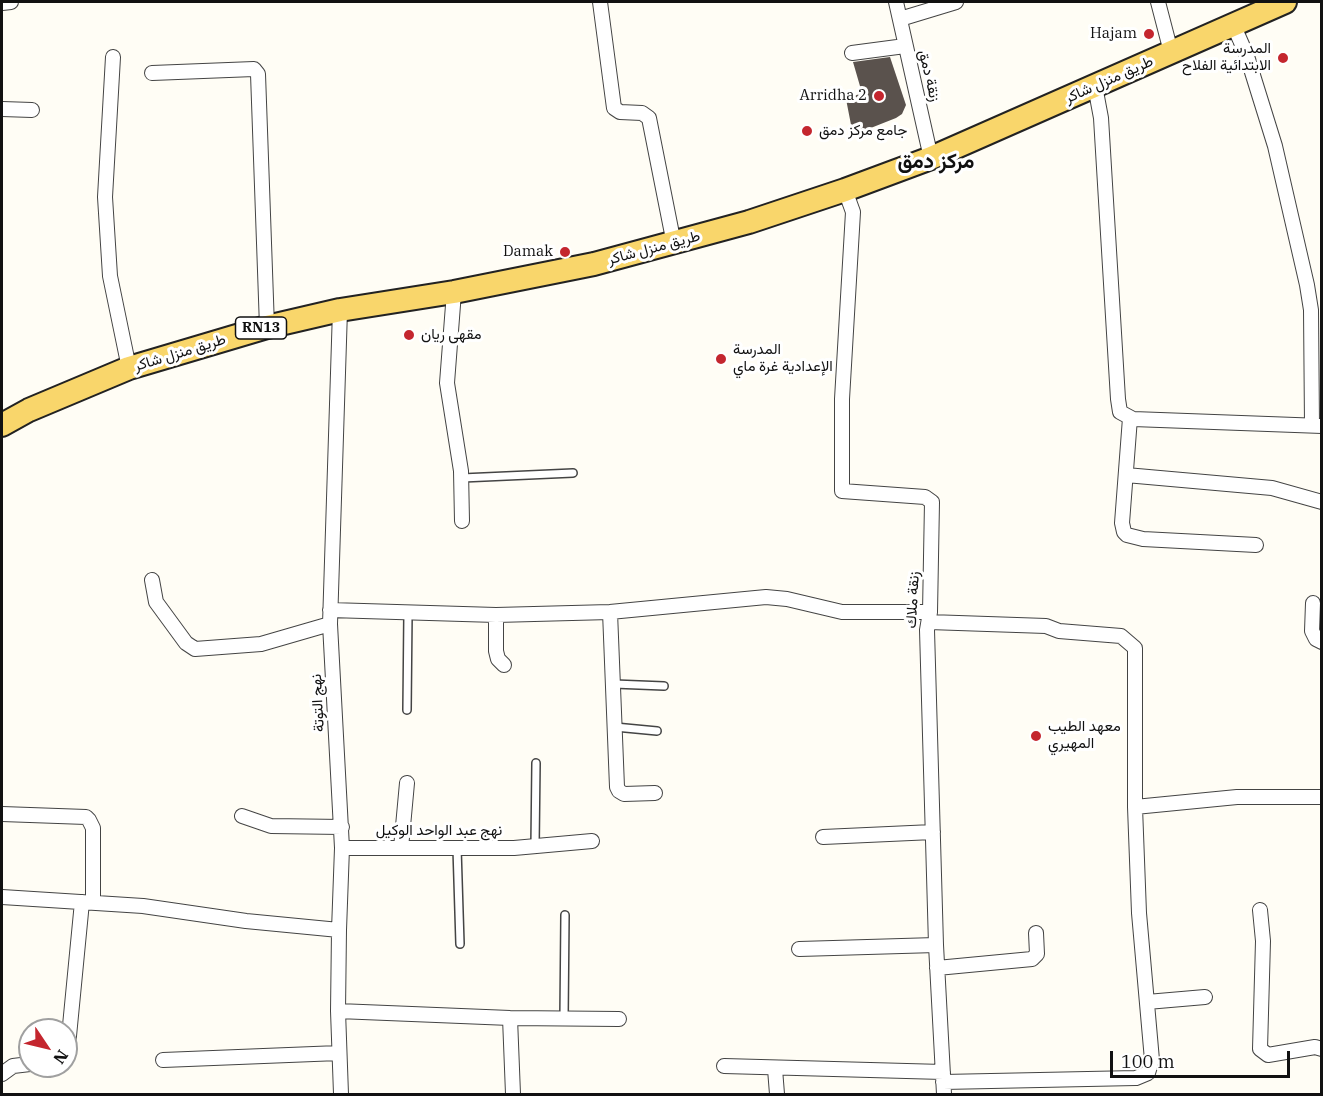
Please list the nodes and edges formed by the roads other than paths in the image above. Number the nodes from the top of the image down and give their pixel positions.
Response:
1 (11, 2) edge
2 (600, 2) edge
3 (896, 2) edge
4 (956, 2) edge
5 (1158, 2) edge
6 (1285, 2) edge
7 (2, 3) edge
8 (900, 19) junction
9 (1233, 24) junction
10 (905, 46) junction
11 (1171, 52) junction
12 (852, 53) dead end
13 (113, 57) dead end
14 (152, 73) dead end
15 (1095, 86) junction
16 (2, 109) edge
17 (32, 110) dead end
18 (931, 158) junction
19 (845, 190) junction
20 (674, 244) junction
21 (454, 292) junction
22 (340, 310) junction
23 (1316, 310) edge
24 (267, 327) junction
25 (129, 368) junction
26 (1130, 418) junction
27 (2, 425) edge
28 (1317, 425) edge
29 (573, 473) dead end
30 (1126, 475) junction
31 (462, 478) junction
32 (1322, 502) edge
33 (462, 521) dead end
34 (1256, 544) dead end
35 (152, 580) dead end
36 (1313, 603) dead end
37 (609, 612) junction
38 (408, 613) junction
39 (496, 615) junction
40 (330, 617) junction
41 (929, 617) junction
42 (1322, 642) edge
43 (504, 665) dead end
44 (614, 684) junction
45 (664, 686) dead end
46 (407, 710) dead end
47 (615, 727) junction
48 (657, 731) dead end
49 (536, 763) dead end
50 (407, 783) dead end
51 (655, 793) dead end
52 (1322, 798) edge
53 (1135, 807) junction
54 (2, 814) edge
55 (242, 816) dead end
56 (342, 827) junction
57 (933, 832) junction
58 (823, 837) dead end
59 (592, 841) dead end
60 (535, 846) junction
61 (342, 848) junction
62 (401, 848) junction
63 (457, 848) junction
64 (2, 897) edge
65 (87, 902) junction
66 (1260, 910) dead end
67 (565, 915) dead end
68 (339, 930) junction
69 (1036, 933) dead end
70 (460, 944) dead end
71 (936, 945) junction
72 (799, 950) dead end
73 (937, 968) junction
74 (1205, 997) dead end
75 (1147, 1002) junction
76 (338, 1011) junction
77 (71, 1018) edge
78 (510, 1018) junction
79 (564, 1018) junction
80 (620, 1018) dead end
81 (1322, 1049) edge
82 (339, 1053) junction
83 (163, 1060) dead end
84 (18, 1065) edge
85 (724, 1066) dead end
86 (775, 1069) junction
87 (2, 1074) edge
88 (943, 1083) edge
89 (341, 1095) edge
90 (513, 1095) edge
91 (777, 1095) edge

1 - 7 street
2 - 20 street
3 - 8 street, زنقة دمق
4 - 8 street
5 - 11 street
6 - 9 main road, طريق منزل شاكر / RN13
8 - 10 street, زنقة دمق
9 - 11 main road, طريق منزل شاكر / RN13
9 - 23 street
10 - 12 street
10 - 18 street, زنقة دمق
11 - 15 main road, طريق منزل شاكر / RN13
13 - 25 street
14 - 24 street
15 - 18 main road, طريق منزل شاكر / RN13
15 - 26 street
16 - 17 street
18 - 19 main road, طريق منزل شاكر / RN13
19 - 20 main road, طريق منزل شاكر / RN13
19 - 41 street, زنقة ملاك
20 - 21 main road, طريق منزل شاكر / RN13
21 - 22 main road, طريق منزل شاكر / RN13
21 - 31 street
22 - 24 main road, طريق منزل شاكر / RN13
22 - 40 street, نهج التوتة
23 - 28 street
24 - 25 main road, طريق منزل شاكر / RN13
25 - 27 main road, طريق منزل شاكر / RN13
26 - 28 street
26 - 30 street
29 - 31 lane
30 - 32 street
30 - 34 street
31 - 33 street
35 - 40 street
36 - 42 street
37 - 39 street
37 - 41 street
37 - 44 street
38 - 39 street
38 - 40 street
38 - 46 lane
39 - 43 street
40 - 56 street, نهج التوتة
41 - 53 street
41 - 57 street, زنقة ملاك
44 - 45 lane
44 - 47 street
47 - 48 lane
47 - 51 street
49 - 60 lane
50 - 62 street
52 - 53 street
53 - 75 street
54 - 65 street
55 - 56 street
56 - 61 street, نهج التوتة
57 - 58 street
57 - 71 street, زنقة ملاك
59 - 60 street, نهج عبد الواحد الوكيل
60 - 63 street, نهج عبد الواحد الوكيل
61 - 62 street, نهج عبد الواحد الوكيل
61 - 68 street, نهج التوتة
62 - 63 street, نهج عبد الواحد الوكيل
63 - 70 lane
64 - 65 street
65 - 68 street
65 - 77 street
66 - 81 street
67 - 79 lane
68 - 76 street, نهج التوتة
69 - 73 street
71 - 72 street
71 - 73 street, زنقة ملاك
73 - 88 street, زنقة ملاك
74 - 75 street
75 - 88 street
76 - 78 street
76 - 82 street, نهج التوتة
78 - 79 street
78 - 90 street
79 - 80 street
82 - 83 street
82 - 89 street, نهج التوتة
84 - 87 street
85 - 86 street
86 - 88 street
86 - 91 street

